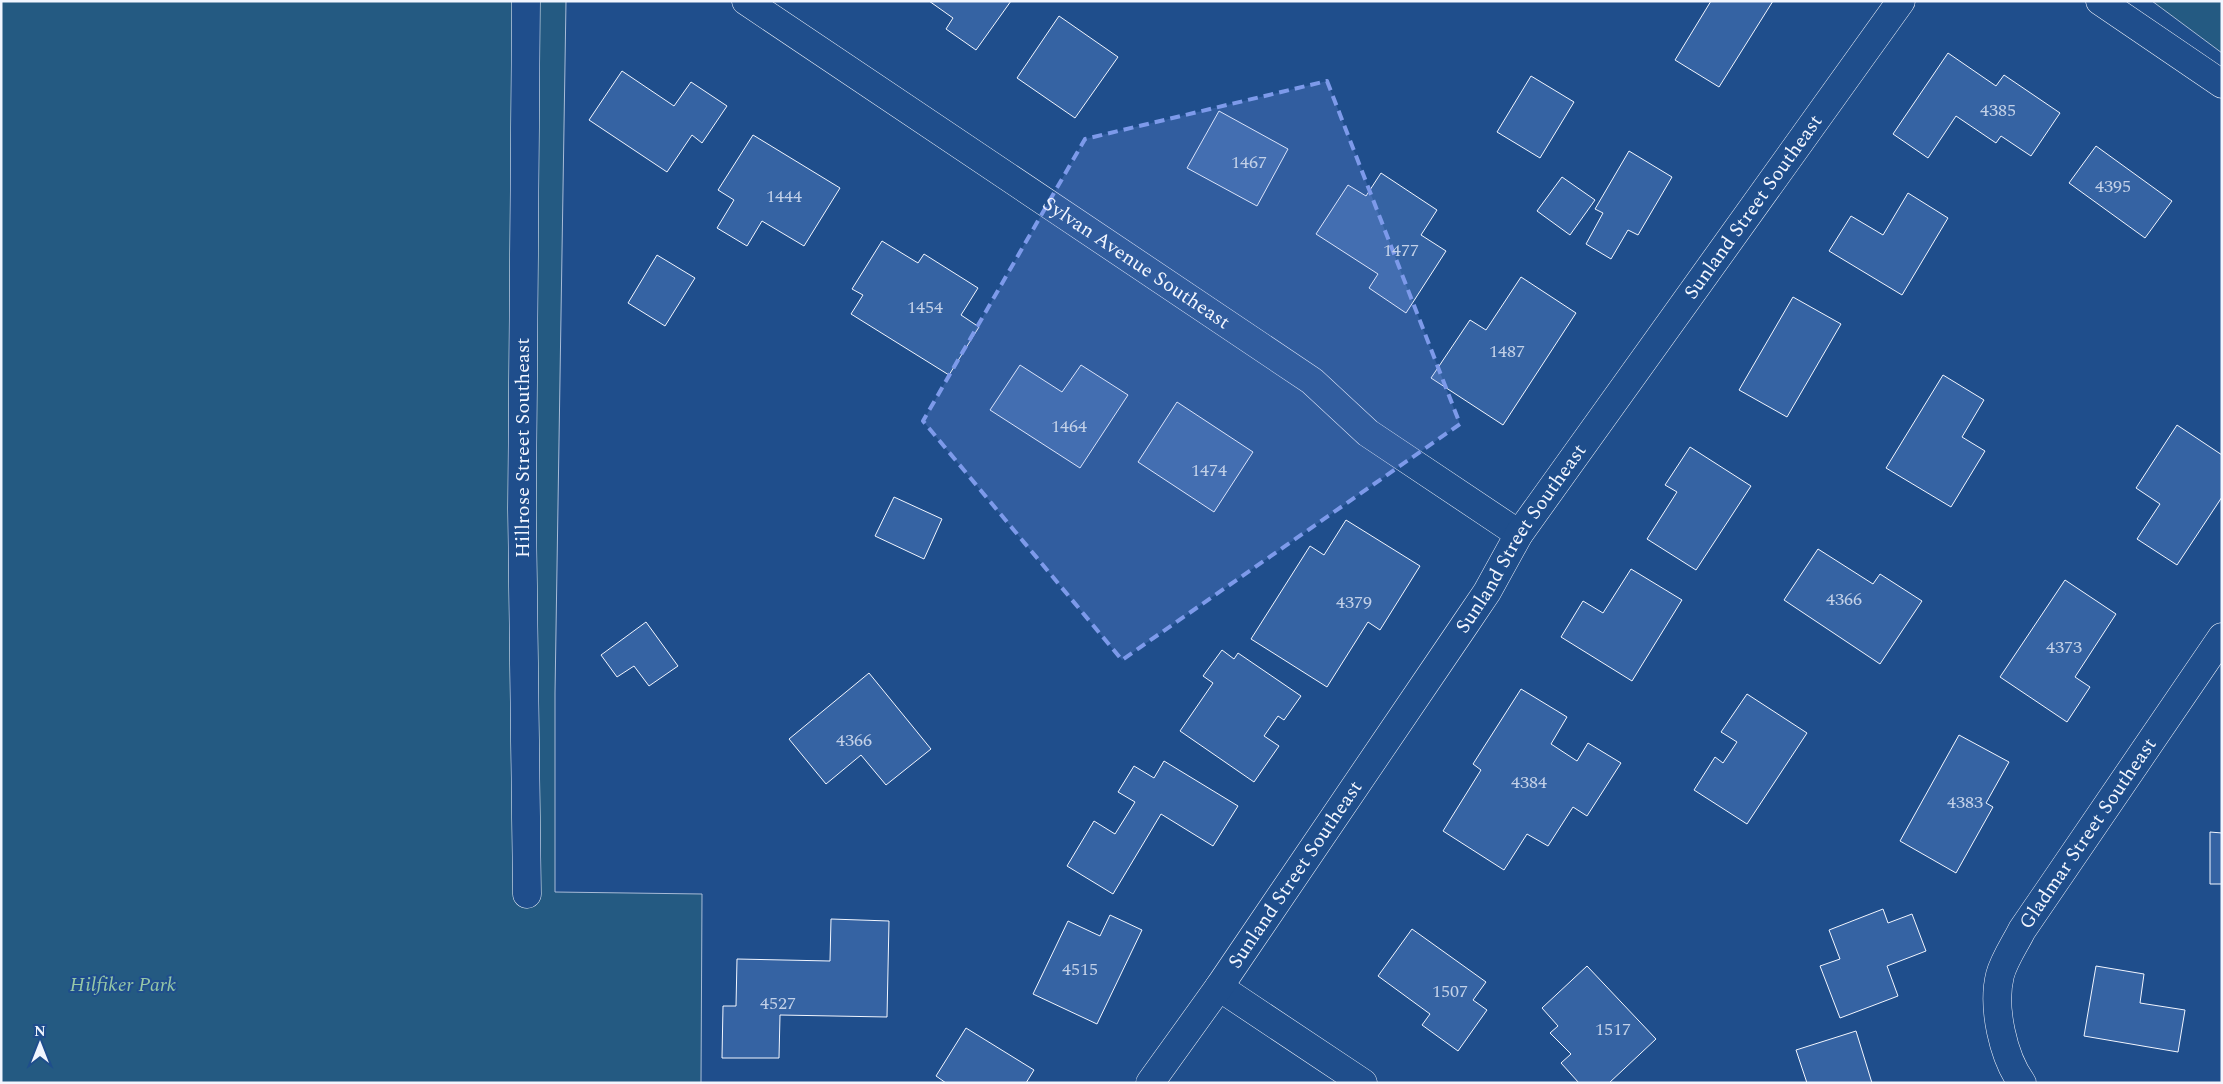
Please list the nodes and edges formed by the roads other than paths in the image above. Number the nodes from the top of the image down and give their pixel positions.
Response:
1 (526, 1) edge
2 (746, 1) edge
3 (1901, 1) edge
4 (2100, 1) edge
5 (2222, 84) edge
6 (1519, 534) junction
7 (2222, 637) edge
8 (527, 894) dead end
9 (1219, 987) junction
10 (1150, 1083) edge
11 (1362, 1083) edge
12 (2022, 1083) edge

1 - 8 street, Hillrose Street Southeast
2 - 6 street, Sylvan Avenue Southeast
3 - 6 street, Sunland Street Southeast
4 - 5 street
6 - 9 street, Sunland Street Southeast
7 - 12 street, Gladmar Street Southeast
9 - 10 street, Sunland Street Southeast
9 - 11 street

